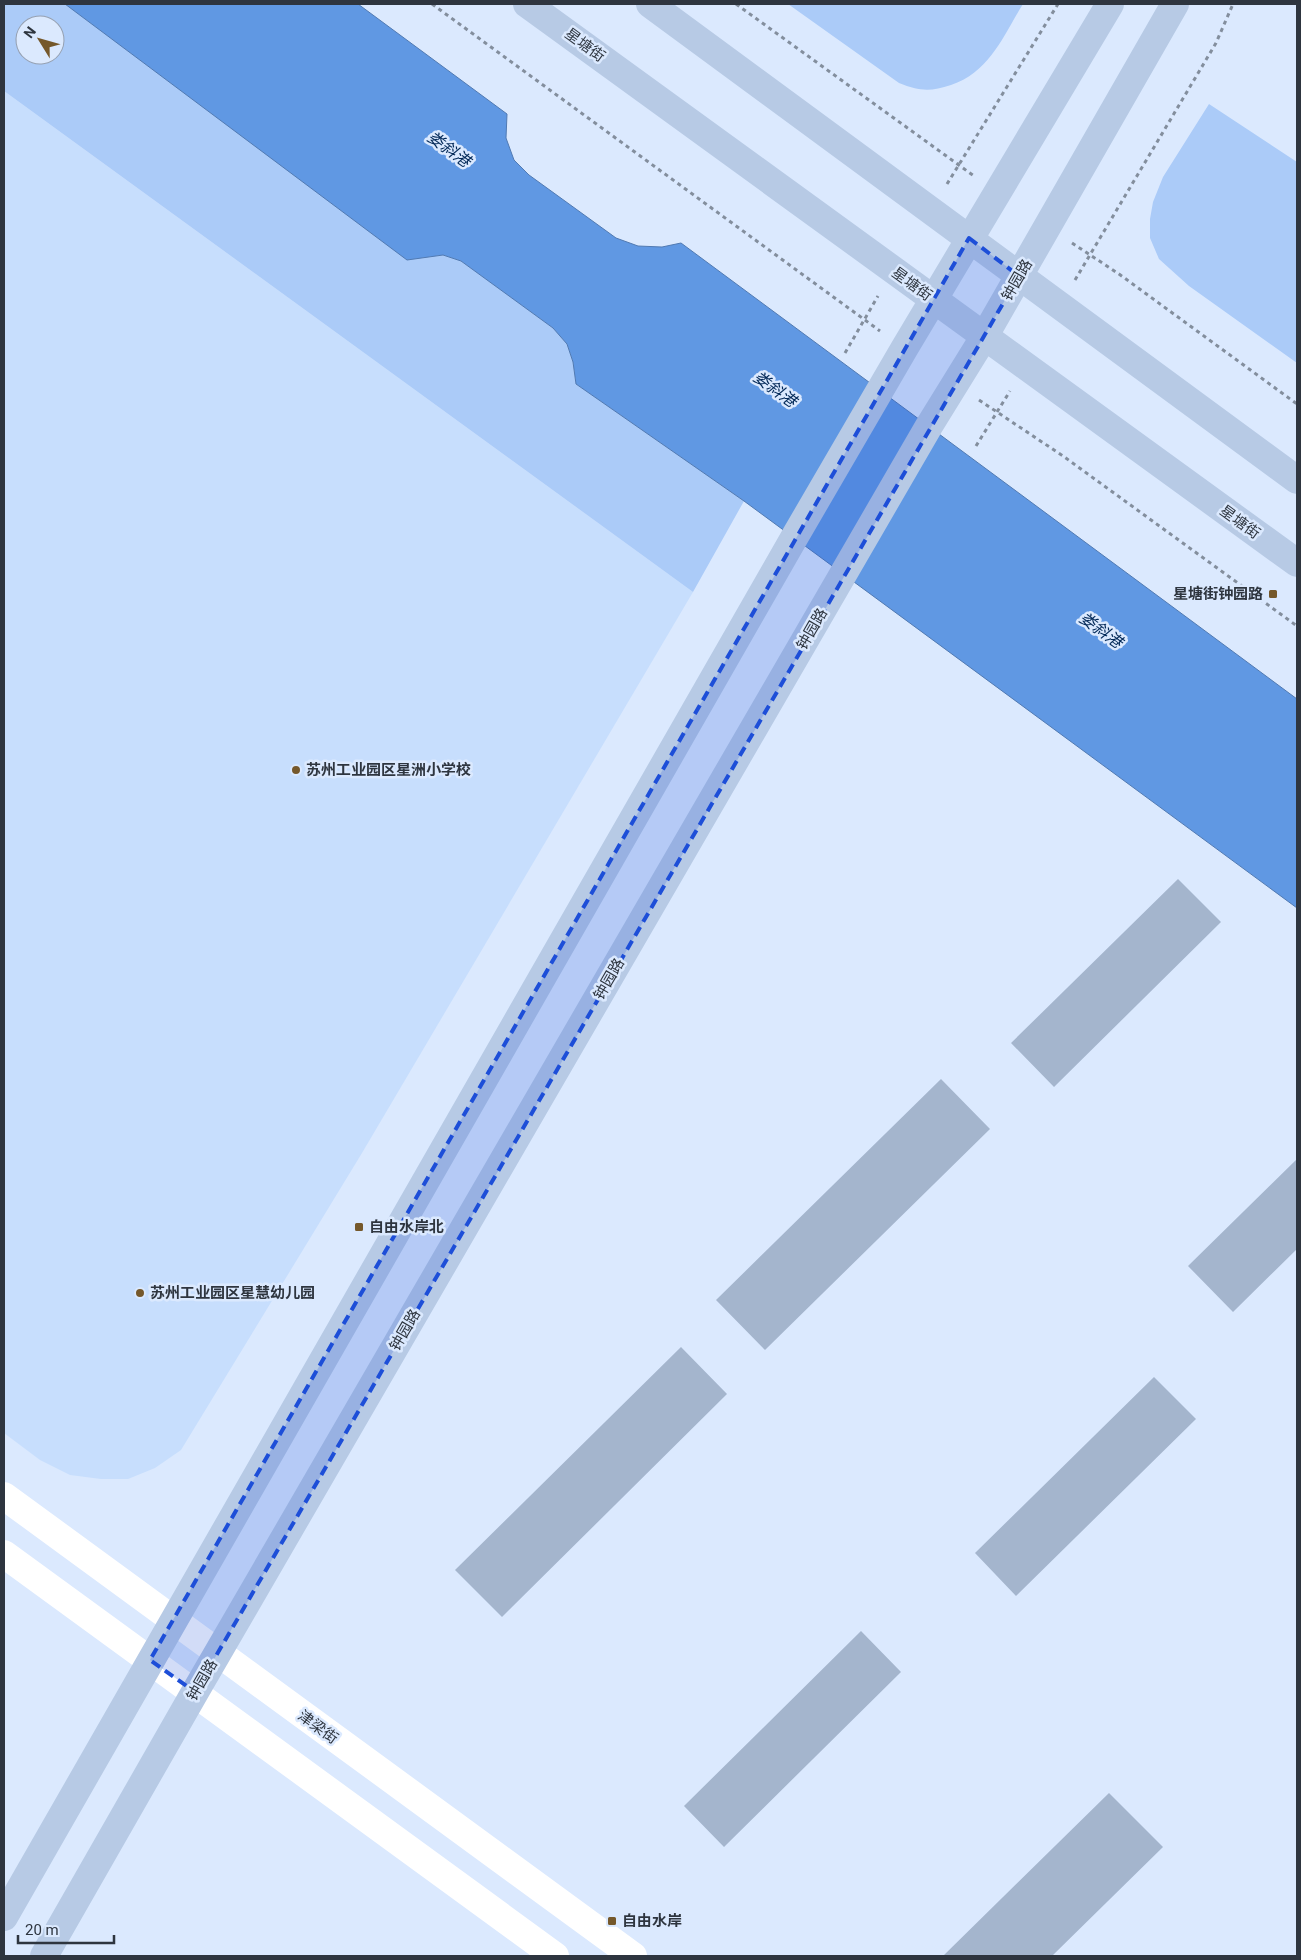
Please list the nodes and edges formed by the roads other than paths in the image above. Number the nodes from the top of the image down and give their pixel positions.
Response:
1 (528, 4) edge
2 (650, 4) edge
3 (1110, 4) edge
4 (1176, 4) edge
5 (969, 238) junction
6 (1019, 276) junction
7 (934, 300) junction
8 (984, 337) junction
9 (1297, 480) edge
10 (1297, 563) edge
11 (4, 1496) edge
12 (4, 1554) edge
13 (172, 1620) junction
14 (217, 1654) junction
15 (150, 1660) junction
16 (195, 1692) junction
17 (4, 1917) edge
18 (44, 1956) edge
19 (554, 1956) edge
20 (633, 1956) edge

1 - 7 main road, 星塘街
2 - 5 main road
3 - 5 main road
4 - 6 main road, 钟园路
5 - 6 main road
5 - 7 main road
6 - 8 main road, 钟园路
6 - 9 main road
7 - 8 main road, 星塘街
7 - 13 main road
8 - 10 main road, 星塘街
8 - 14 main road, 钟园路
11 - 13 main road, 津梁街
12 - 15 main road
13 - 14 main road, 津梁街
13 - 15 main road
14 - 16 main road, 钟园路
14 - 20 main road, 津梁街
15 - 16 main road
15 - 17 main road
16 - 18 main road, 钟园路
16 - 19 main road

